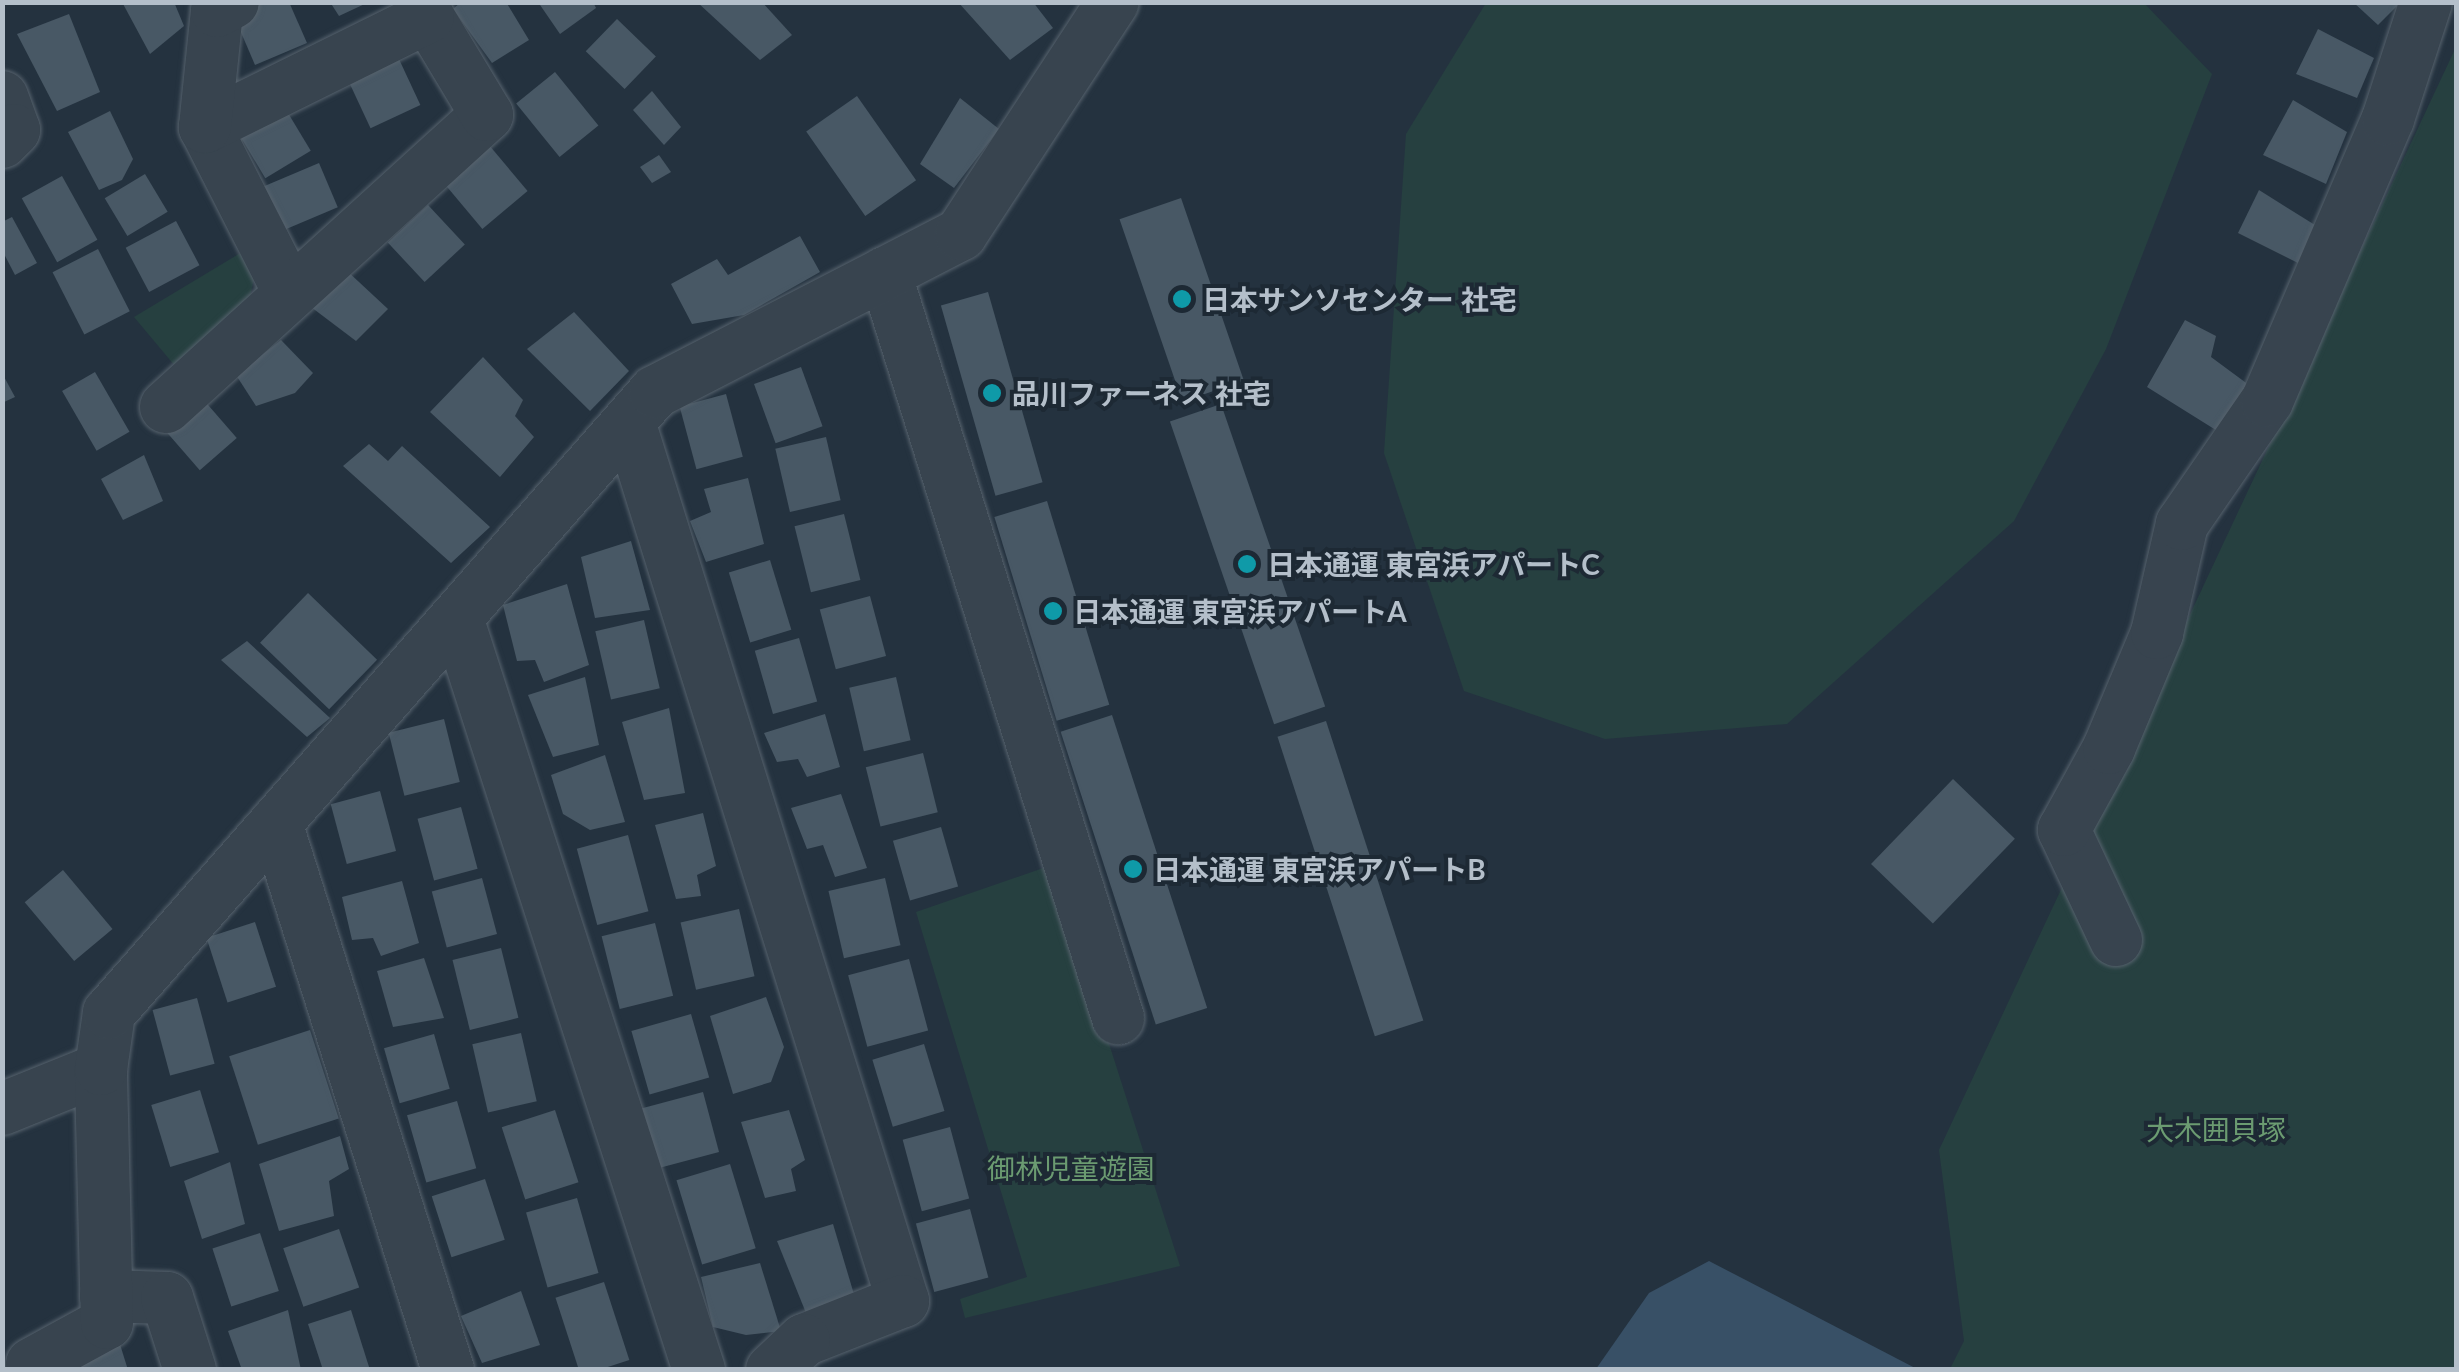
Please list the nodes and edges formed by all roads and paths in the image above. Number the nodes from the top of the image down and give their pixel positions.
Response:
1 (1113, 2) edge
2 (2426, 2) edge
3 (222, 5) edge
4 (2, 96) edge
5 (205, 127) junction
6 (2, 142) edge
7 (885, 274) junction
8 (290, 294) junction
9 (166, 407) dead end
10 (629, 422) junction
11 (456, 618) junction
12 (276, 823) junction
13 (2116, 940) dead end
14 (1118, 1018) dead end
15 (101, 1070) junction
16 (2, 1109) edge
17 (106, 1296) junction
18 (32, 1364) dead end
19 (190, 1370) edge
20 (448, 1370) edge
21 (699, 1370) edge
22 (772, 1370) edge

1 - 7 street
2 - 13 street
3 - 5 street
4 - 6 street
5 - 8 street
5 - 8 street
7 - 10 street
7 - 14 street
8 - 9 street
10 - 11 street
10 - 22 street
11 - 12 street
11 - 21 street
12 - 15 street
12 - 20 street
15 - 16 street
15 - 17 street
17 - 18 street
17 - 19 street

